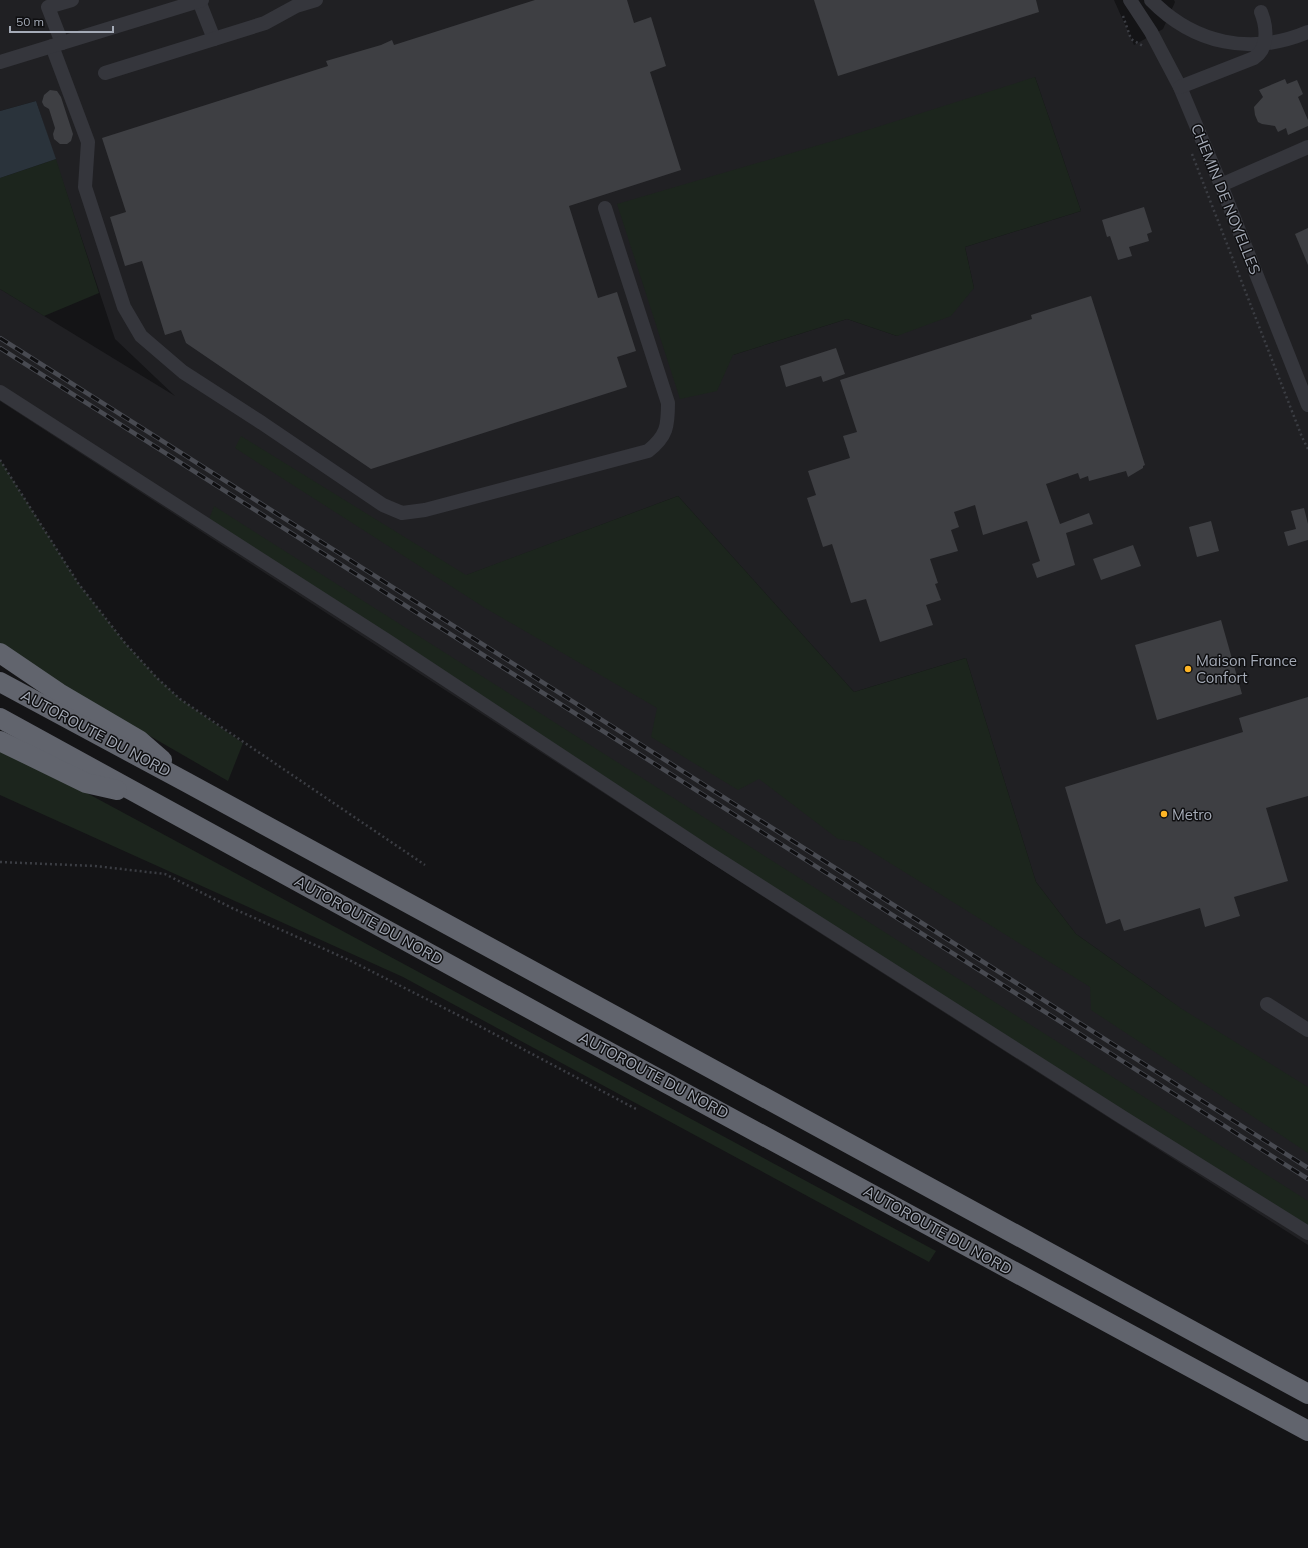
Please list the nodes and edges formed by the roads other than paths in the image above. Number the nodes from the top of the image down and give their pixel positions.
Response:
1 (72, 0) edge
2 (200, 0) edge
3 (316, 0) edge
4 (1130, 0) edge
5 (1151, 0) edge
6 (1261, 12) dead end
7 (1308, 32) edge
8 (214, 39) junction
9 (1264, 44) junction
10 (57, 45) junction
11 (0, 62) edge
12 (0, 67) edge
13 (0, 73) edge
14 (105, 73) dead end
15 (1180, 87) junction
16 (1308, 147) edge
17 (1221, 185) junction
18 (605, 208) dead end
19 (0, 392) edge
20 (1308, 405) edge
21 (0, 653) edge
22 (0, 682) edge
23 (0, 718) edge
24 (0, 740) edge
25 (186, 782) junction
26 (140, 795) junction
27 (1268, 1004) dead end
28 (1308, 1030) edge
29 (1308, 1233) edge
30 (1308, 1394) edge
31 (1308, 1431) edge

1 - 10 street
2 - 8 street
2 - 10 street
3 - 8 street
4 - 15 street, CHEMIN DE NOYELLES
5 - 9 street
6 - 9 street
7 - 9 street
8 - 14 street
9 - 15 street
10 - 11 street
10 - 18 street
12 - 13 street
15 - 17 street, CHEMIN DE NOYELLES
16 - 17 street
17 - 20 street, CHEMIN DE NOYELLES
19 - 29 street
21 - 25 highway
22 - 25 highway, AUTOROUTE DU NORD
23 - 26 highway, AUTOROUTE DU NORD
24 - 26 highway
25 - 30 highway, AUTOROUTE DU NORD
26 - 31 highway, AUTOROUTE DU NORD
27 - 28 street

